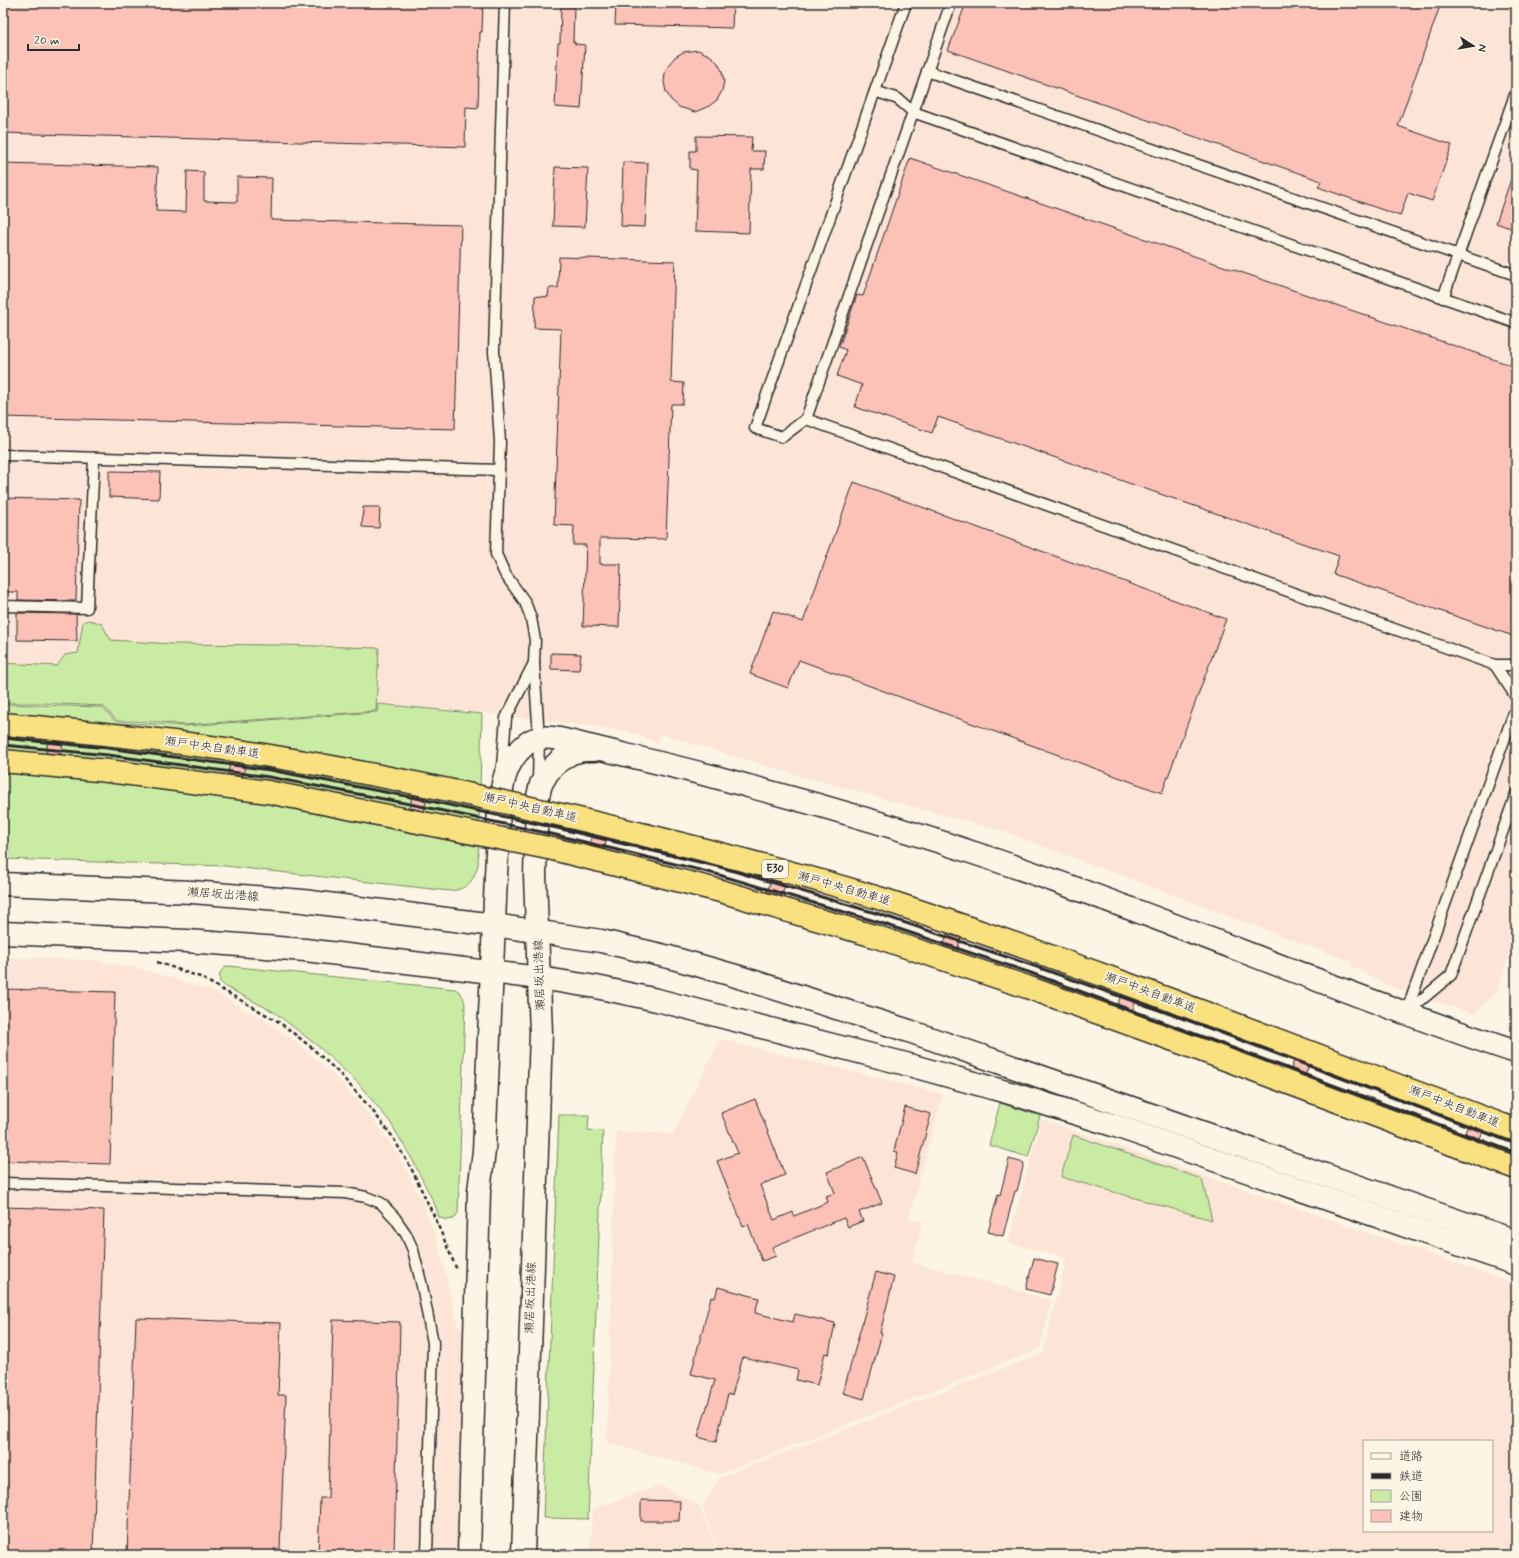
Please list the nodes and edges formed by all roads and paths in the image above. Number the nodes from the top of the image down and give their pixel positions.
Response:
1 (505, 3) edge
2 (906, 3) edge
3 (951, 3) edge
4 (927, 71) junction
5 (875, 91) junction
6 (1516, 92) edge
7 (913, 112) junction
8 (1458, 255) junction
9 (1516, 275) edge
10 (1443, 298) junction
11 (1516, 323) edge
12 (806, 419) junction
13 (3, 455) edge
14 (94, 458) junction
15 (499, 470) junction
16 (3, 606) edge
17 (534, 663) junction
18 (1495, 665) junction
19 (1516, 665) edge
20 (1516, 697) edge
21 (1516, 707) edge
22 (3, 724) edge
23 (539, 738) junction
24 (601, 749) junction
25 (3, 761) edge
26 (1516, 794) edge
27 (537, 800) junction
28 (499, 808) junction
29 (3, 884) edge
30 (494, 925) junction
31 (538, 932) junction
32 (3, 933) edge
33 (158, 962) dead end
34 (492, 972) junction
35 (540, 978) junction
36 (1406, 1013) junction
37 (1516, 1052) edge
38 (1516, 1130) edge
39 (1516, 1168) edge
40 (3, 1183) edge
41 (1516, 1240) edge
42 (1516, 1264) edge
43 (459, 1276) dead end
44 (427, 1555) edge
45 (469, 1555) edge
46 (523, 1555) edge

1 - 15 lane
2 - 5 lane
3 - 4 lane
4 - 7 lane
4 - 8 lane
5 - 7 lane
5 - 12 lane
6 - 8 lane
7 - 10 lane
7 - 12 lane
8 - 9 lane
8 - 10 lane
10 - 11 lane
12 - 18 lane
13 - 14 lane
14 - 15 lane
14 - 16 lane
15 - 17 lane
17 - 23 lane
17 - 28 lane
18 - 19 lane
18 - 20 lane
21 - 36 lane
22 - 38 highway, 瀬戸中央自動車道 / E30, bridge
23 - 24 street
23 - 27 lane
23 - 28 street
24 - 27 street
24 - 36 street
25 - 39 highway, bridge
26 - 36 lane
27 - 31 street
28 - 30 street
29 - 30 street, 瀬居坂出港線
30 - 31 street, 瀬居坂出港線
30 - 34 street
31 - 35 street, 瀬居坂出港線
31 - 41 street
32 - 34 street
33 - 43 path
34 - 35 street
34 - 45 street
35 - 42 street
35 - 46 street, 瀬居坂出港線
36 - 37 street
40 - 44 lane

